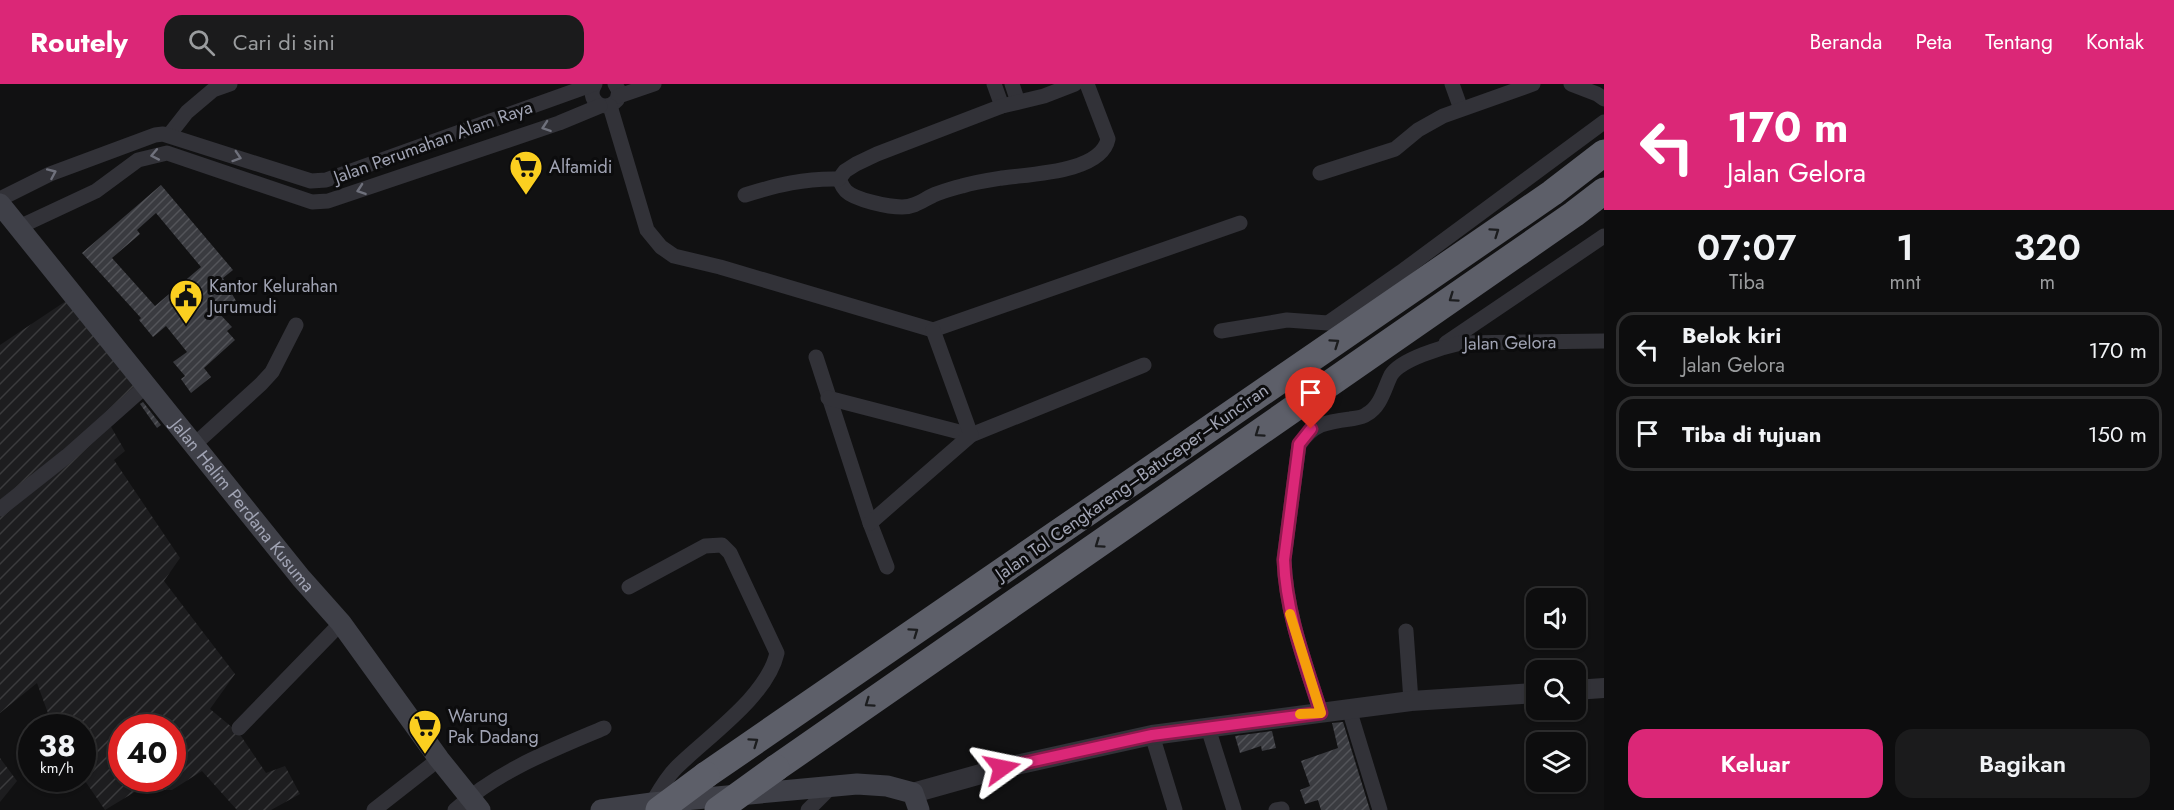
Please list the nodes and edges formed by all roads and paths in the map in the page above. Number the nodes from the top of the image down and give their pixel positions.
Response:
1 (230, 84) edge
2 (595, 84) edge
3 (654, 84) edge
4 (994, 84) edge
5 (1012, 84) edge
6 (1075, 84) edge
7 (1087, 84) edge
8 (1452, 84) edge
9 (1533, 84) edge
10 (1571, 84) edge
11 (611, 98) edge
12 (1604, 99) edge
13 (1018, 102) junction
14 (1002, 106) junction
15 (1461, 109) junction
16 (1604, 122) edge
17 (169, 135) junction
18 (1604, 153) edge
19 (1320, 172) dead end
20 (839, 179) junction
21 (326, 180) junction
22 (1604, 191) edge
23 (744, 195) dead end
24 (328, 201) junction
25 (0, 202) edge
26 (1240, 223) dead end
27 (19, 227) junction
28 (1604, 236) edge
29 (296, 325) dead end
30 (933, 330) junction
31 (1221, 331) dead end
32 (1604, 341) edge
33 (1439, 348) junction
34 (816, 357) dead end
35 (1144, 365) dead end
36 (147, 385) junction
37 (828, 398) junction
38 (971, 435) junction
39 (195, 444) junction
40 (0, 509) edge
41 (870, 523) junction
42 (887, 567) dead end
43 (629, 587) dead end
44 (341, 623) junction
45 (1406, 631) dead end
46 (1604, 688) edge
47 (1586, 689) edge
48 (1526, 694) edge
49 (1411, 701) junction
50 (1349, 710) junction
51 (1321, 713) junction
52 (239, 728) dead end
53 (604, 728) dead end
54 (1208, 728) junction
55 (1152, 735) junction
56 (439, 759) junction
57 (831, 787) junction
58 (916, 802) edge
59 (468, 806) edge
60 (655, 806) edge
61 (813, 808) edge
62 (374, 810) edge
63 (601, 810) edge
64 (718, 810) edge
65 (1175, 810) edge
66 (1234, 810) edge
67 (1380, 810) edge

1 - 17 street
2 - 11 street
2 - 21 street, Jalan Perumahan Alam Raya
3 - 11 street, Jalan Perumahan Alam Raya
4 - 14 street
5 - 13 street
6 - 13 street
7 - 20 street
8 - 15 street
9 - 15 street
10 - 12 street
11 -> 24 street, Jalan Perumahan Alam Raya
11 - 30 street
13 - 14 street
14 - 20 street
15 - 19 street
16 - 31 street
17 -> 21 street, Jalan Perumahan Alam Raya
25 -> 17 street, Jalan Perumahan Alam Raya
60 -> 18 highway, Jalan Tol Cengkareng–Batuceper–Kunciran, bridge
20 - 23 street
21 - 24 street
22 -> 64 highway, Jalan Tol Cengkareng–Batuceper–Kunciran, bridge
24 -> 27 street, Jalan Perumahan Alam Raya
25 - 27 main road, Jalan Halim Perdana Kusuma
26 - 30 street
27 - 36 main road, Jalan Halim Perdana Kusuma
28 - 33 street
29 - 39 street
30 - 38 street
32 - 33 street, Jalan Gelora
33 - 51 street, Jalan Gelora
34 - 37 street
35 - 38 street
36 - 39 main road, Jalan Halim Perdana Kusuma
36 - 40 street
37 - 38 street
37 - 41 street
38 - 41 street
39 - 44 main road, Jalan Halim Perdana Kusuma
41 - 42 street
43 - 60 street
44 - 52 street
44 - 56 main road, Jalan Halim Perdana Kusuma
45 - 49 street
46 - 47 street
48 - 49 street
49 - 50 street
50 - 51 street
50 - 67 street
51 - 54 street
53 - 59 street
54 - 55 street
54 - 66 street
55 - 58 street
55 - 65 street
56 - 59 main road, Jalan Halim Perdana Kusuma
56 - 62 street
57 - 58 main road
57 - 60 main road
57 - 61 street
60 - 63 main road

